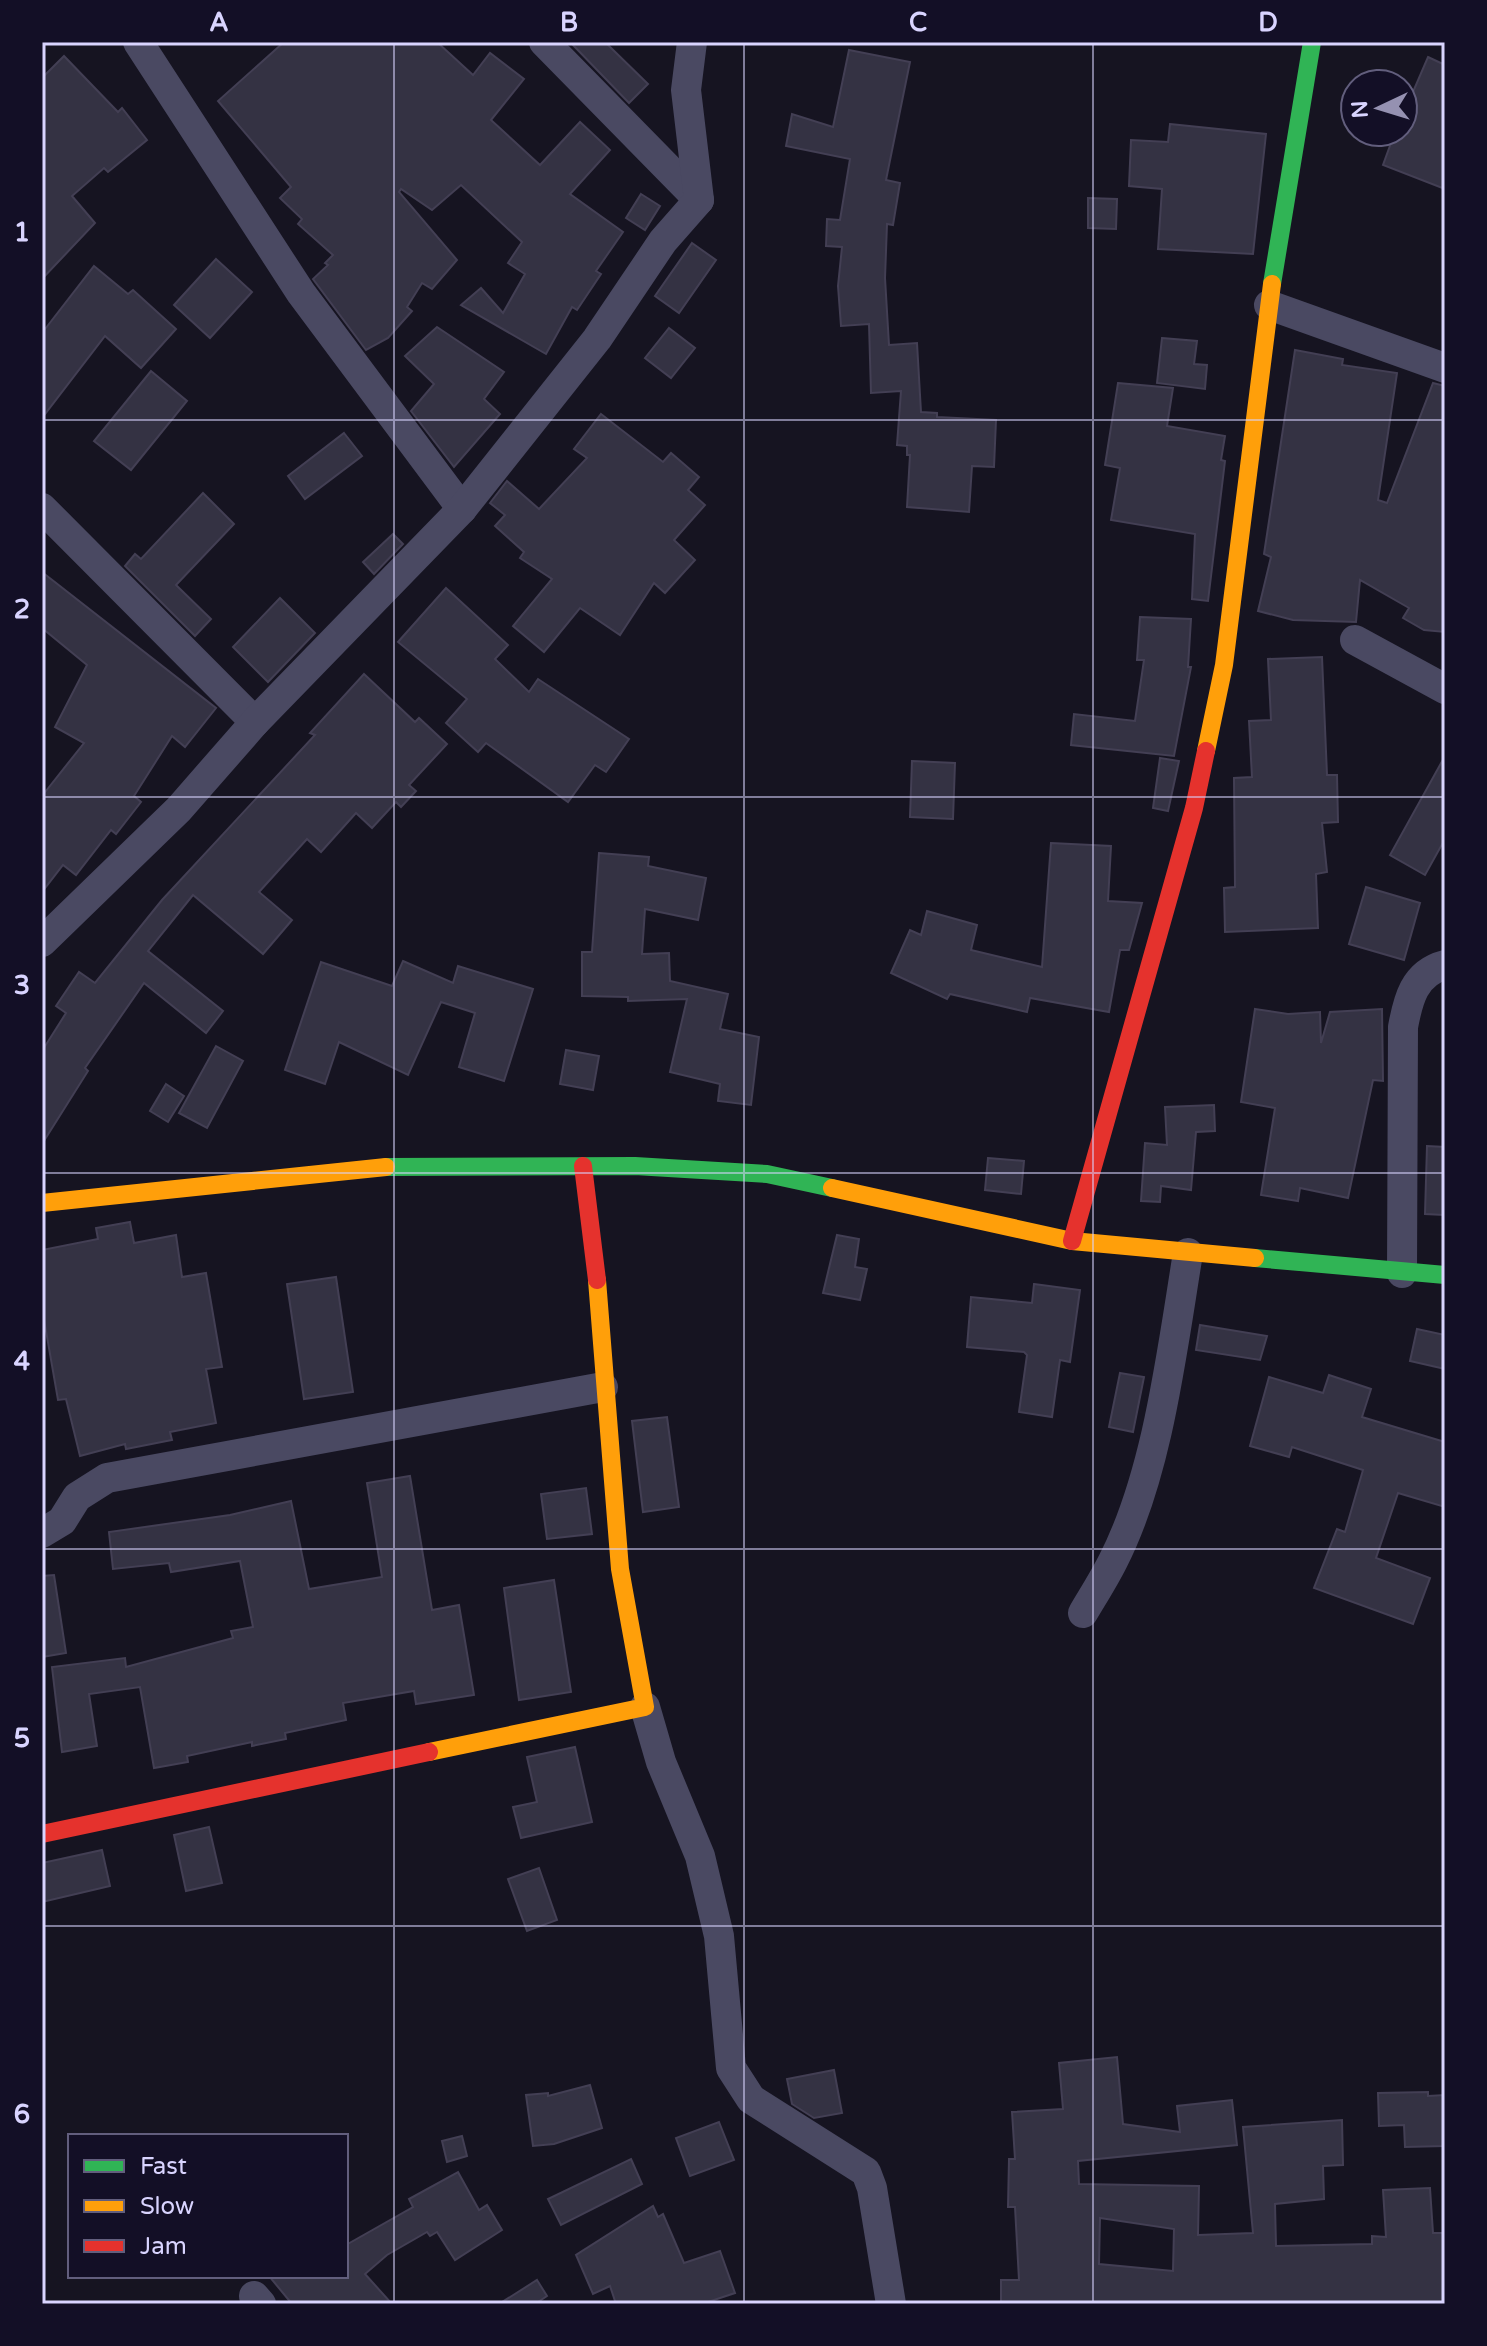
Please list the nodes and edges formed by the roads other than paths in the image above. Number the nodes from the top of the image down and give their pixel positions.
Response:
1 (138, 42) edge
2 (544, 42) edge
3 (692, 42) edge
4 (1312, 42) edge
5 (699, 200) junction
6 (1269, 305) junction
7 (1445, 368) edge
8 (42, 508) edge
9 (462, 509) junction
10 (1355, 640) dead end
11 (1445, 689) edge
12 (255, 722) junction
13 (42, 942) edge
14 (1445, 965) edge
15 (583, 1166) junction
16 (42, 1203) edge
17 (1072, 1241) junction
18 (1188, 1253) junction
19 (1402, 1273) junction
20 (1445, 1275) edge
21 (603, 1387) junction
22 (42, 1533) edge
23 (1083, 1613) dead end
24 (645, 1707) junction
25 (42, 1834) edge
26 (891, 2304) edge

1 - 9 street
2 - 5 street
3 - 5 street
4 - 6 street
5 - 9 street
6 - 7 street
6 - 17 street
8 - 12 street
9 - 12 street
10 - 11 street
12 - 13 street
14 - 19 street
15 - 16 street
15 - 17 street
15 - 21 street
17 - 18 street
18 - 19 street
18 - 23 street
19 - 20 street
21 - 22 street
21 - 24 street
24 - 25 street
24 - 26 street

